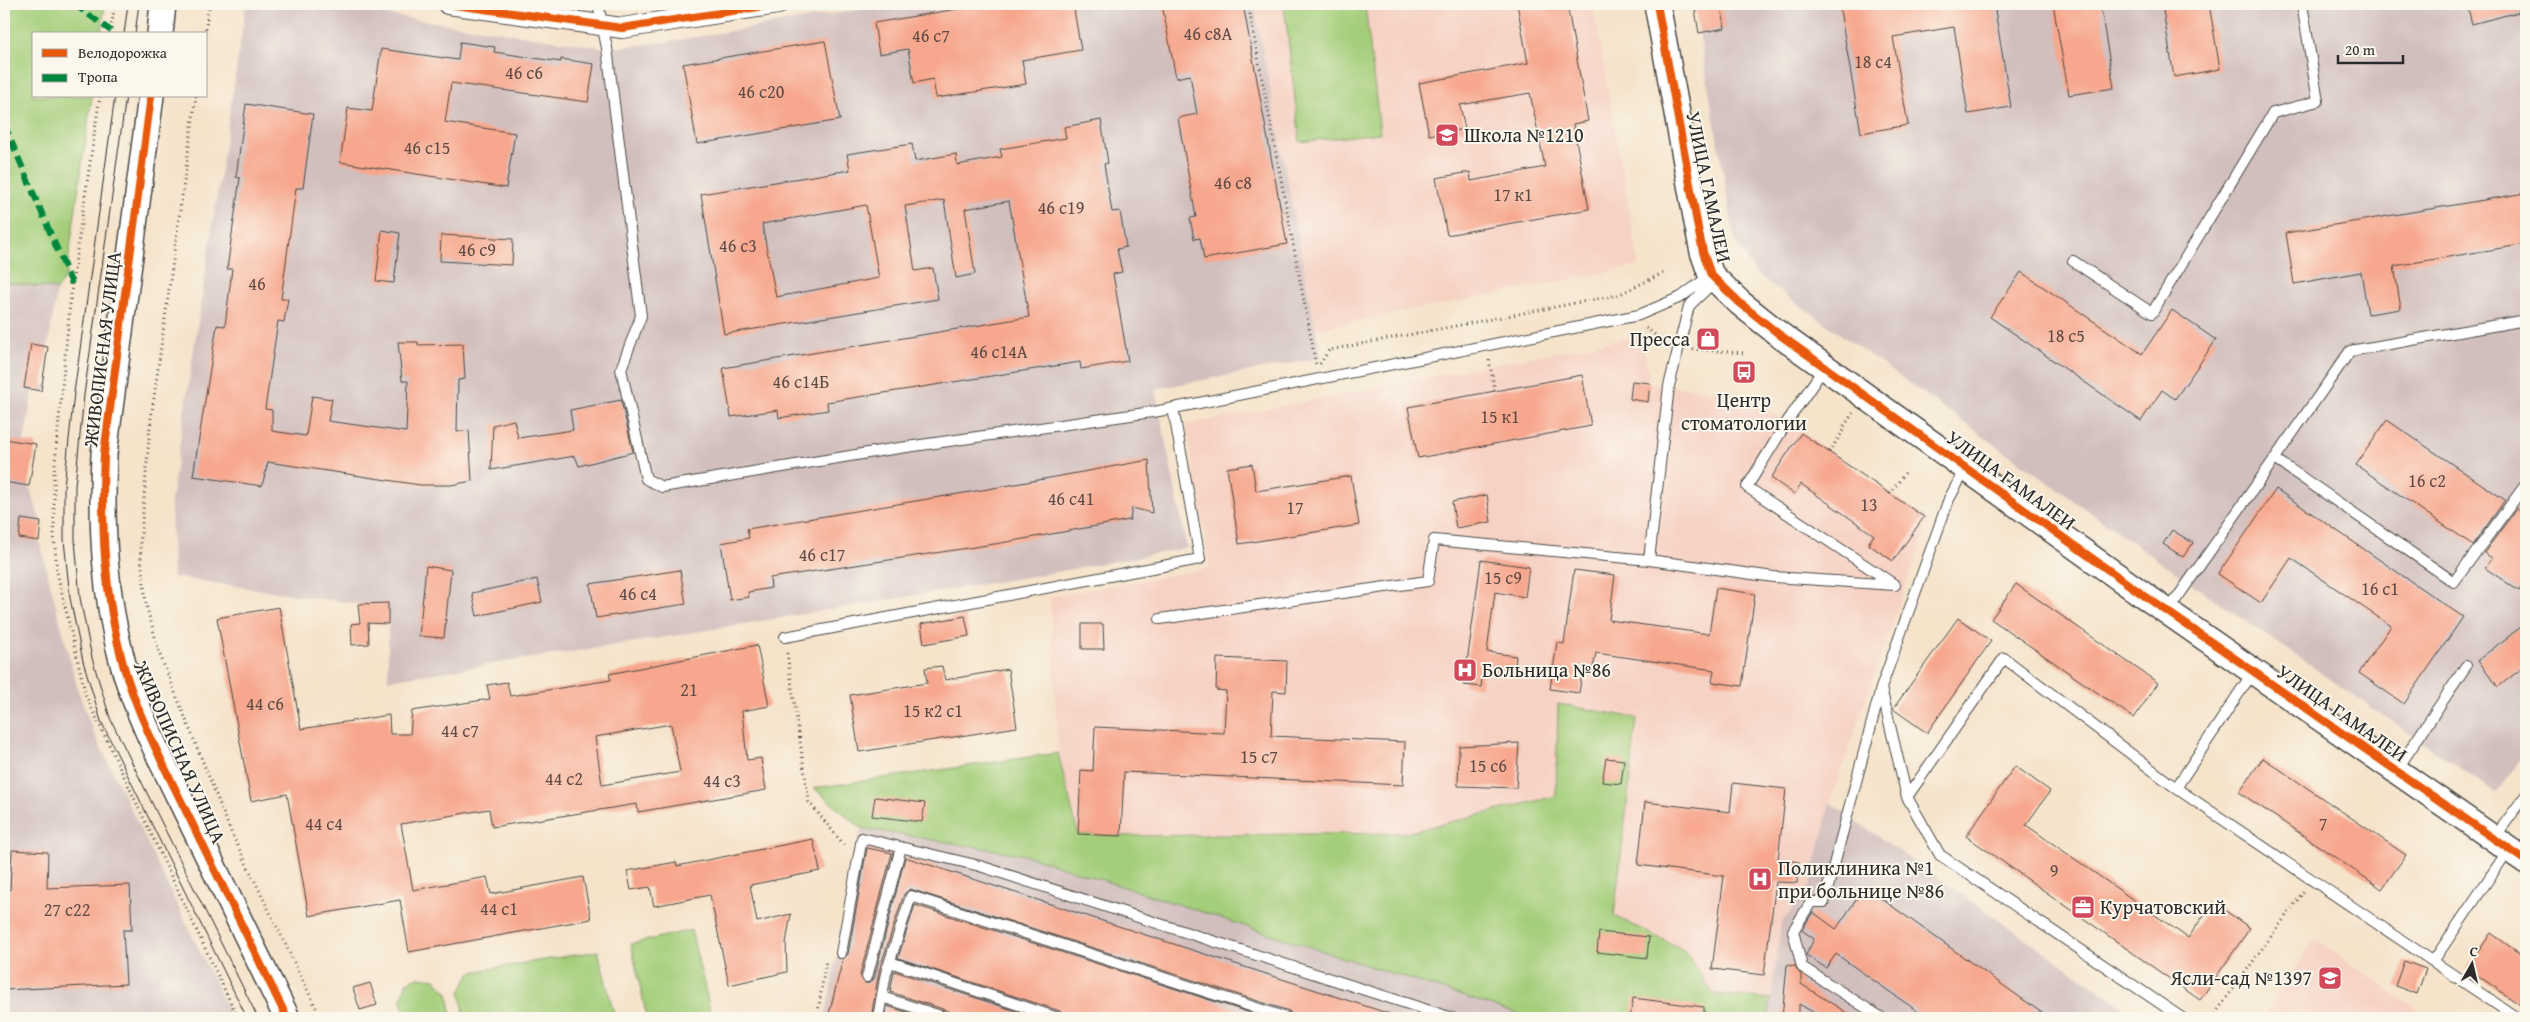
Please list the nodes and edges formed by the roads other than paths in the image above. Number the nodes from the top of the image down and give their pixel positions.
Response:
1 (164, 4) edge
2 (448, 4) edge
3 (598, 4) edge
4 (778, 4) edge
5 (1657, 4) edge
6 (2302, 4) edge
7 (602, 26) junction
8 (160, 32) edge
9 (151, 98) edge
10 (2073, 261) dead end
11 (1714, 277) junction
12 (2526, 320) edge
13 (1824, 368) junction
14 (1173, 408) junction
15 (2275, 459) junction
16 (1966, 467) junction
17 (2526, 484) edge
18 (1649, 560) junction
19 (2168, 612) junction
20 (1160, 620) dead end
21 (784, 637) road end
22 (2466, 666) dead end
23 (2254, 671) junction
24 (1882, 688) junction
25 (2396, 771) junction
26 (2176, 788) junction
27 (2526, 794) edge
28 (1907, 797) junction
29 (902, 847) junction
30 (2510, 849) edge
31 (841, 953) dead end
32 (2434, 960) junction
33 (890, 962) junction
34 (866, 977) dead end
35 (882, 996) junction
36 (287, 1018) edge
37 (878, 1018) edge
38 (947, 1018) edge
39 (1058, 1018) edge
40 (1288, 1018) edge
41 (1452, 1018) edge
42 (1882, 1018) edge
43 (2182, 1018) edge
44 (2517, 1018) edge

1 - 8 street
2 - 7 street
3 - 7 lane
4 - 7 street
5 - 11 street, УЛИЦА ГАМАЛЕИ
6 - 10 lane
7 - 14 lane
9 - 36 street, ЖИВОПИСНАЯ УЛИЦА
11 - 13 street, УЛИЦА ГАМАЛЕИ
11 - 14 lane
11 - 18 lane
12 - 15 lane
13 - 16 street, УЛИЦА ГАМАЛЕИ
13 - 18 lane
14 - 21 lane
15 - 17 lane
15 - 19 lane
16 - 19 street, УЛИЦА ГАМАЛЕИ
16 - 24 lane
18 - 20 lane
19 - 23 street, УЛИЦА ГАМАЛЕИ
22 - 25 lane
23 - 25 street, УЛИЦА ГАМАЛЕИ
23 - 26 lane
24 - 28 lane
24 - 42 lane
25 - 30 street, УЛИЦА ГАМАЛЕИ
26 - 28 lane
26 - 32 lane
27 - 30 lane
28 - 43 lane
29 - 31 lane
29 - 34 lane
29 - 41 lane
30 - 32 lane
32 - 44 lane
33 - 35 lane
33 - 39 lane
33 - 40 lane
35 - 37 lane
35 - 38 lane

